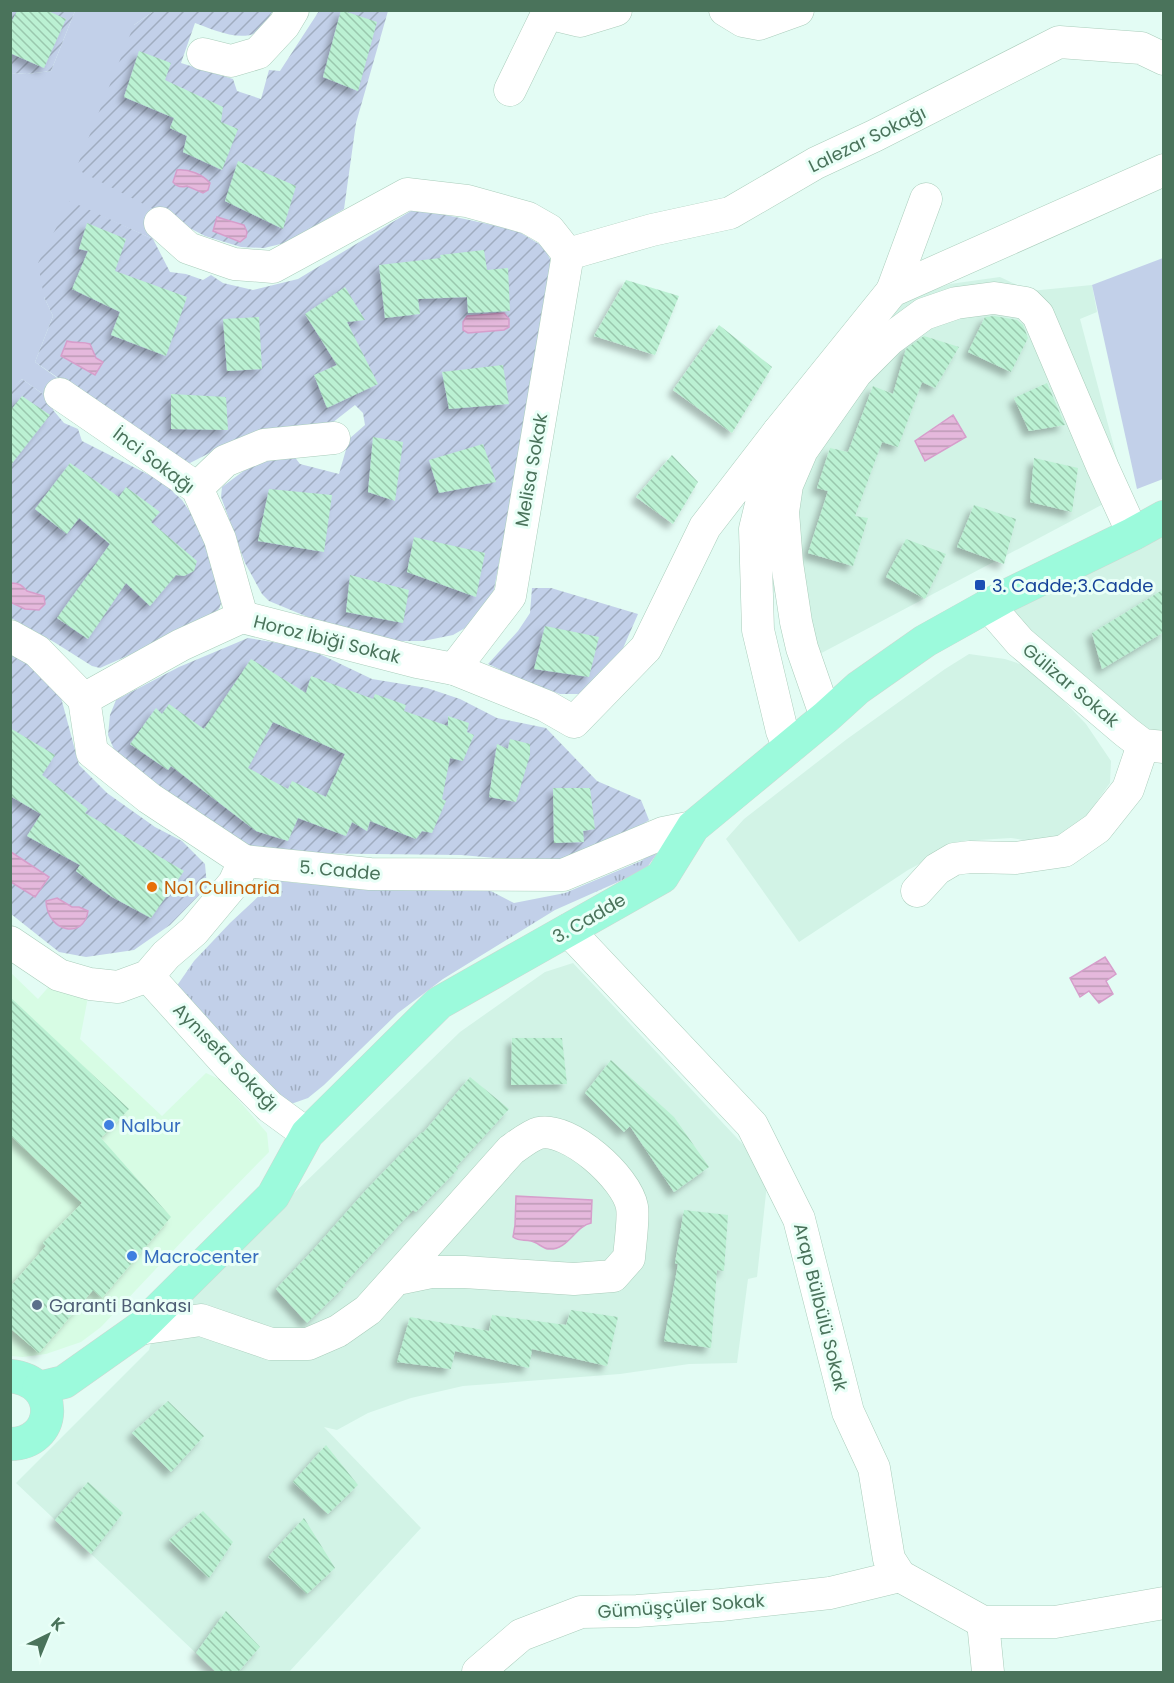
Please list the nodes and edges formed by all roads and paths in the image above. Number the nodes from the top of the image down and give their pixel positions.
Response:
1 (293, 10) edge
2 (616, 10) edge
3 (725, 10) edge
4 (798, 10) edge
5 (548, 12) edge
6 (203, 54) dead end
7 (1164, 59) edge
8 (510, 90) dead end
9 (1164, 170) edge
10 (926, 199) dead end
11 (160, 223) dead end
12 (568, 254) junction
13 (892, 291) junction
14 (60, 394) dead end
15 (779, 430) junction
16 (334, 438) dead end
17 (197, 488) junction
18 (1164, 517) edge
19 (1133, 534) junction
20 (988, 605) junction
21 (242, 617) junction
22 (10, 636) edge
23 (454, 669) junction
24 (84, 699) junction
25 (826, 717) junction
26 (1154, 746) edge
27 (789, 748) junction
28 (693, 827) junction
29 (244, 861) junction
30 (917, 891) dead end
31 (568, 930) junction
32 (10, 942) edge
33 (148, 976) junction
34 (307, 1134) junction
35 (397, 1279) junction
36 (139, 1329) junction
37 (40, 1388) edge
38 (15, 1448) edge
39 (900, 1576) junction
40 (1164, 1603) edge
41 (983, 1622) junction
42 (478, 1672) edge
43 (988, 1672) edge

1 - 6 street
2 - 5 street
3 - 4 street
5 - 8 street
7 - 12 street, Lalezar Sokağı
9 - 13 street
10 - 13 street
11 - 12 street
12 - 23 street, Melisa Sokak
13 - 15 street
14 - 17 street, İnci Sokağı
15 - 23 street, Horoz İbiği Sokak
15 - 27 street
16 - 17 street
17 - 21 street, İnci Sokağı
18 - 19 main road, 3. Cadde
19 - 20 main road, 3. Cadde
19 - 25 street
20 - 25 main road, 3. Cadde
20 - 26 street, Gülizar Sokak
21 - 23 street, Horoz İbiği Sokak
21 - 24 street, Horoz İbiği Sokak
22 - 24 street
24 - 29 street
25 - 27 main road, 3. Cadde
26 - 30 street
27 - 28 main road, 3. Cadde
28 - 29 street, 5. Cadde
28 - 31 main road, 3. Cadde
29 - 33 street
31 - 34 main road, 3. Cadde
31 - 39 street, Arap Bülbülü Sokak
32 - 33 street
33 - 34 street, Aynısefa Sokağı
34 - 36 main road, 3. Cadde
35 - 35 street
35 - 36 street
36 - 37 main road, 3. Cadde
37 - 38 main road
39 - 41 street
39 - 42 street, Gümüşçüler Sokak
40 - 41 street
41 - 43 street

